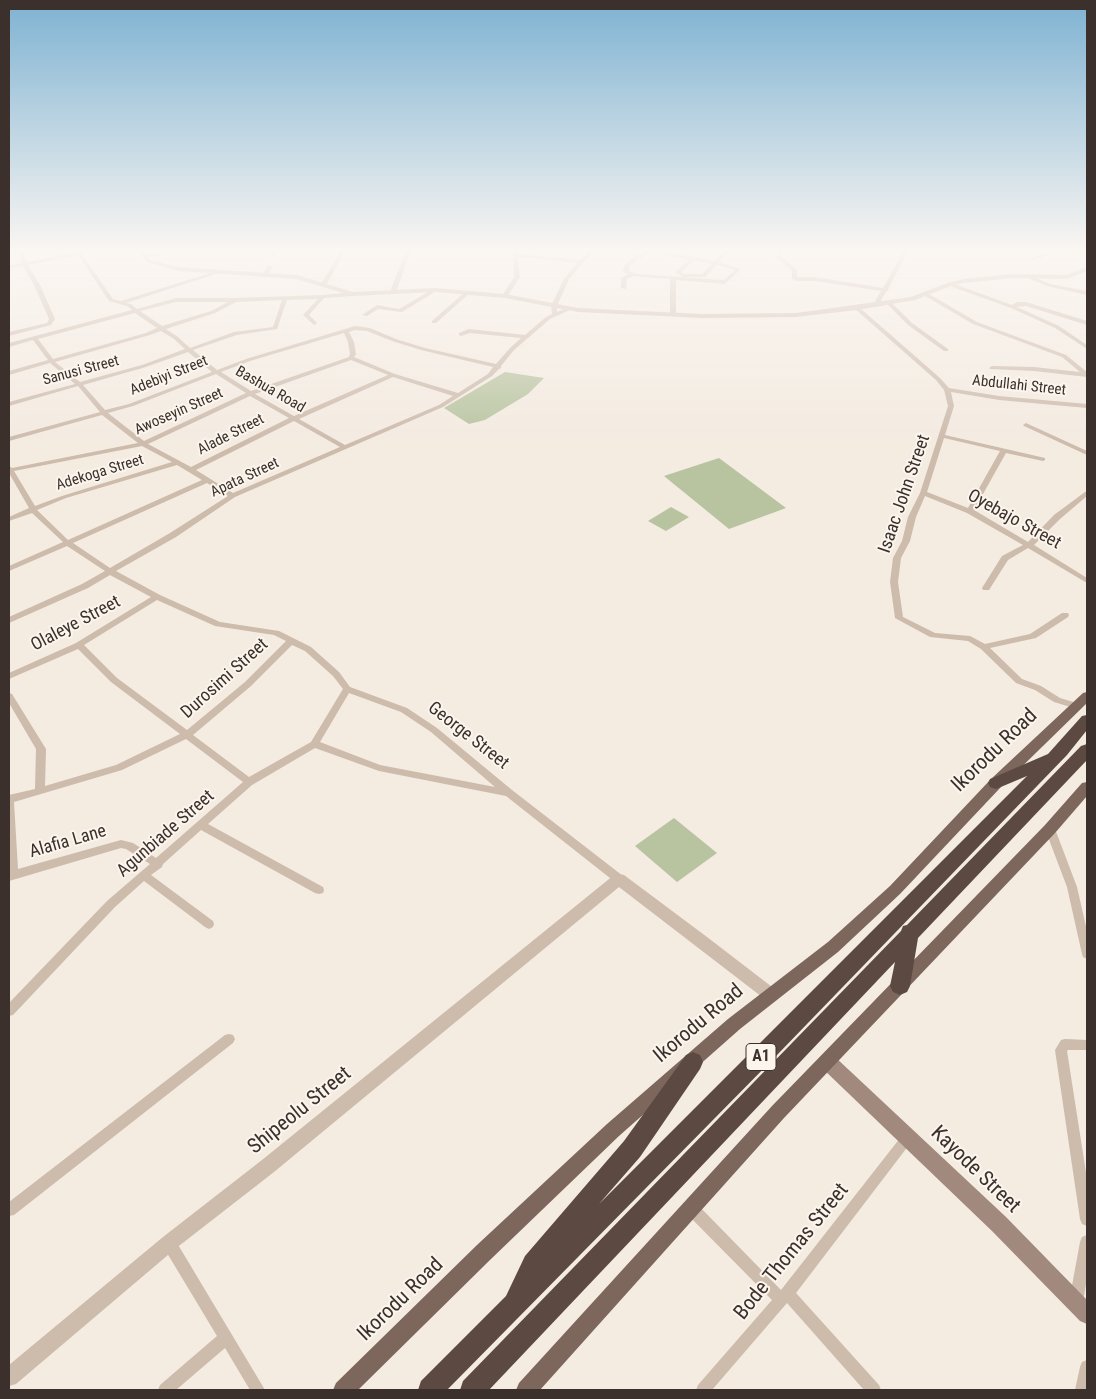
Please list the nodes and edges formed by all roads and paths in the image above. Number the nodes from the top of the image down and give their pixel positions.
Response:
1 (52, 315) edge
2 (117, 315) edge
3 (143, 315) edge
4 (203, 315) edge
5 (280, 315) edge
6 (307, 315) edge
7 (442, 315) edge
8 (549, 315) edge
9 (692, 315) edge
10 (769, 315) edge
11 (865, 315) edge
12 (901, 315) edge
13 (961, 315) edge
14 (1031, 315) edge
15 (1062, 315) edge
16 (434, 322) dead end
17 (314, 323) dead end
18 (1087, 323) edge
19 (162, 328) junction
20 (346, 331) junction
21 (9, 334) edge
22 (461, 334) dead end
23 (526, 337) junction
24 (35, 339) junction
25 (9, 345) edge
26 (1087, 348) edge
27 (190, 349) junction
28 (946, 350) dead end
29 (351, 358) junction
30 (52, 362) junction
31 (498, 368) junction
32 (992, 368) dead end
33 (215, 371) junction
34 (9, 373) edge
35 (393, 375) junction
36 (1087, 375) edge
37 (80, 385) junction
38 (947, 390) junction
39 (249, 394) junction
40 (458, 395) junction
41 (9, 404) edge
42 (1087, 406) edge
43 (104, 413) junction
44 (293, 418) junction
45 (1026, 425) dead end
46 (942, 436) junction
47 (9, 439) edge
48 (143, 444) junction
49 (344, 447) junction
50 (1004, 450) junction
51 (1087, 453) edge
52 (1043, 459) dead end
53 (176, 463) junction
54 (191, 470) junction
55 (10, 472) edge
56 (207, 480) junction
57 (923, 493) junction
58 (1087, 493) edge
59 (233, 496) junction
60 (33, 510) junction
61 (970, 511) junction
62 (9, 519) edge
63 (68, 543) junction
64 (1030, 544) junction
65 (9, 569) edge
66 (109, 572) junction
67 (1087, 581) edge
68 (986, 588) dead end
69 (157, 597) junction
70 (1065, 615) dead end
71 (9, 620) edge
72 (292, 640) junction
73 (78, 645) junction
74 (984, 648) junction
75 (9, 676) edge
76 (347, 689) junction
77 (9, 696) edge
78 (1085, 713) edge
79 (185, 734) junction
80 (314, 744) junction
81 (1087, 750) edge
82 (1061, 752) junction
83 (249, 782) junction
84 (996, 783) junction
85 (1087, 787) edge
86 (40, 792) junction
87 (509, 793) junction
88 (9, 800) edge
89 (201, 825) junction
90 (1050, 829) junction
91 (158, 864) junction
92 (11, 876) edge
93 (144, 876) junction
94 (619, 879) junction
95 (319, 890) dead end
96 (209, 924) dead end
97 (910, 932) junction
98 (1087, 954) edge
99 (900, 986) junction
100 (771, 995) junction
101 (9, 1011) edge
102 (229, 1039) dead end
103 (1087, 1046) edge
104 (693, 1062) junction
105 (828, 1062) junction
106 (908, 1137) junction
107 (691, 1208) junction
108 (9, 1210) edge
109 (1087, 1219) edge
110 (1087, 1242) edge
111 (169, 1243) junction
112 (784, 1296) junction
113 (511, 1308) junction
114 (1081, 1308) edge
115 (226, 1338) junction
116 (1087, 1367) edge
117 (9, 1377) edge
118 (165, 1390) edge
119 (258, 1390) edge
120 (343, 1390) edge
121 (430, 1390) edge
122 (472, 1390) edge
123 (526, 1390) edge
124 (703, 1390) edge
125 (874, 1390) edge
126 (1082, 1390) edge

1 - 21 street
2 - 24 street
3 - 19 street, Bashua Road
4 - 19 street
5 - 27 street, Sanusi Street
6 - 17 street
7 - 16 street
8 - 23 street, Apata Street
9 - 10 street
11 - 38 street
12 - 28 street
13 - 36 street
14 - 26 street
15 - 18 street
19 - 27 street, Bashua Road
19 - 30 street
20 - 29 street
20 - 31 street, Adebiyi Street
20 - 33 street, Adebiyi Street
22 - 23 street
23 - 31 street, Apata Street
24 - 25 street
24 - 30 street
27 - 33 street, Bashua Road
27 - 37 street, Sanusi Street
29 - 35 street
29 - 39 street, Awoseyin Street
30 - 34 street
30 - 37 street
31 - 40 street, Apata Street
32 - 36 street
33 - 39 street, Bashua Road
33 - 43 street, Adebiyi Street
35 - 40 street
35 - 44 street, Alade Street
37 - 41 street, Sanusi Street
37 - 43 street
38 - 42 street, Abdullahi Street
38 - 46 street, Isaac John Street
39 - 44 street, Bashua Road
39 - 48 street, Awoseyin Street
40 - 49 street, Apata Street
43 - 47 street, Adebiyi Street
43 - 48 street
44 - 49 street, Bashua Road
44 - 54 street, Alade Street
45 - 51 street
46 - 50 street
46 - 57 street, Isaac John Street
48 - 53 street
48 - 55 street, Awoseyin Street
49 - 59 street, Apata Street
50 - 52 street
50 - 61 street
53 - 54 street
53 - 60 street, Adekoga Street
54 - 56 street
55 - 60 street
56 - 59 street
56 - 63 street
57 - 61 street, Oyebajo Street
57 - 74 street, Isaac John Street
58 - 64 street
59 - 66 street, Apata Street
60 - 62 street, Adekoga Street
60 - 63 street
61 - 64 street, Oyebajo Street
63 - 65 street
63 - 66 street
64 - 67 street, Oyebajo Street
64 - 68 street
66 - 69 street
66 - 71 street, Apata Street
69 - 72 street
69 - 73 street, Olaleye Street
70 - 74 street
72 - 76 street
72 - 79 street, Durosimi Street
73 - 75 street, Olaleye Street
73 - 79 street
74 - 78 street, Isaac John Street
76 - 80 street, Agunbiade Street
76 - 87 street, George Street
77 - 86 street
78 - 82 highway, A1
78 - 84 main road, Ikorodu Road
79 - 83 street
79 - 86 street, Durosimi Street
80 - 83 street, Agunbiade Street
80 - 87 street
81 - 97 highway, A1
82 - 84 highway
82 - 113 highway, A1
83 - 89 street, Agunbiade Street
84 - 100 main road, Ikorodu Road
85 - 90 main road
86 - 88 street, Durosimi Street
87 - 94 street, George Street
88 - 92 street
89 - 91 street, Agunbiade Street
89 - 95 street
90 - 98 street
90 - 99 main road
91 - 92 street, Alafia Lane
91 - 93 street, Agunbiade Street
93 - 96 street
93 - 101 street, Agunbiade Street
94 - 100 street, George Street
94 - 111 street, Shipeolu Street
97 - 99 highway
97 - 122 highway, A1
99 - 105 main road
100 - 104 main road, Ikorodu Road
102 - 108 street
103 - 109 street
104 - 113 highway
104 - 120 main road, Ikorodu Road
105 - 106 main road, Kayode Street
105 - 107 main road
106 - 112 street, Bode Thomas Street
106 - 114 main road, Kayode Street
107 - 112 street
107 - 123 main road
110 - 114 street
111 - 115 street
111 - 117 street, Shipeolu Street
112 - 124 street, Bode Thomas Street
112 - 125 street
113 - 121 highway, A1
115 - 118 street
115 - 119 street
116 - 126 street

